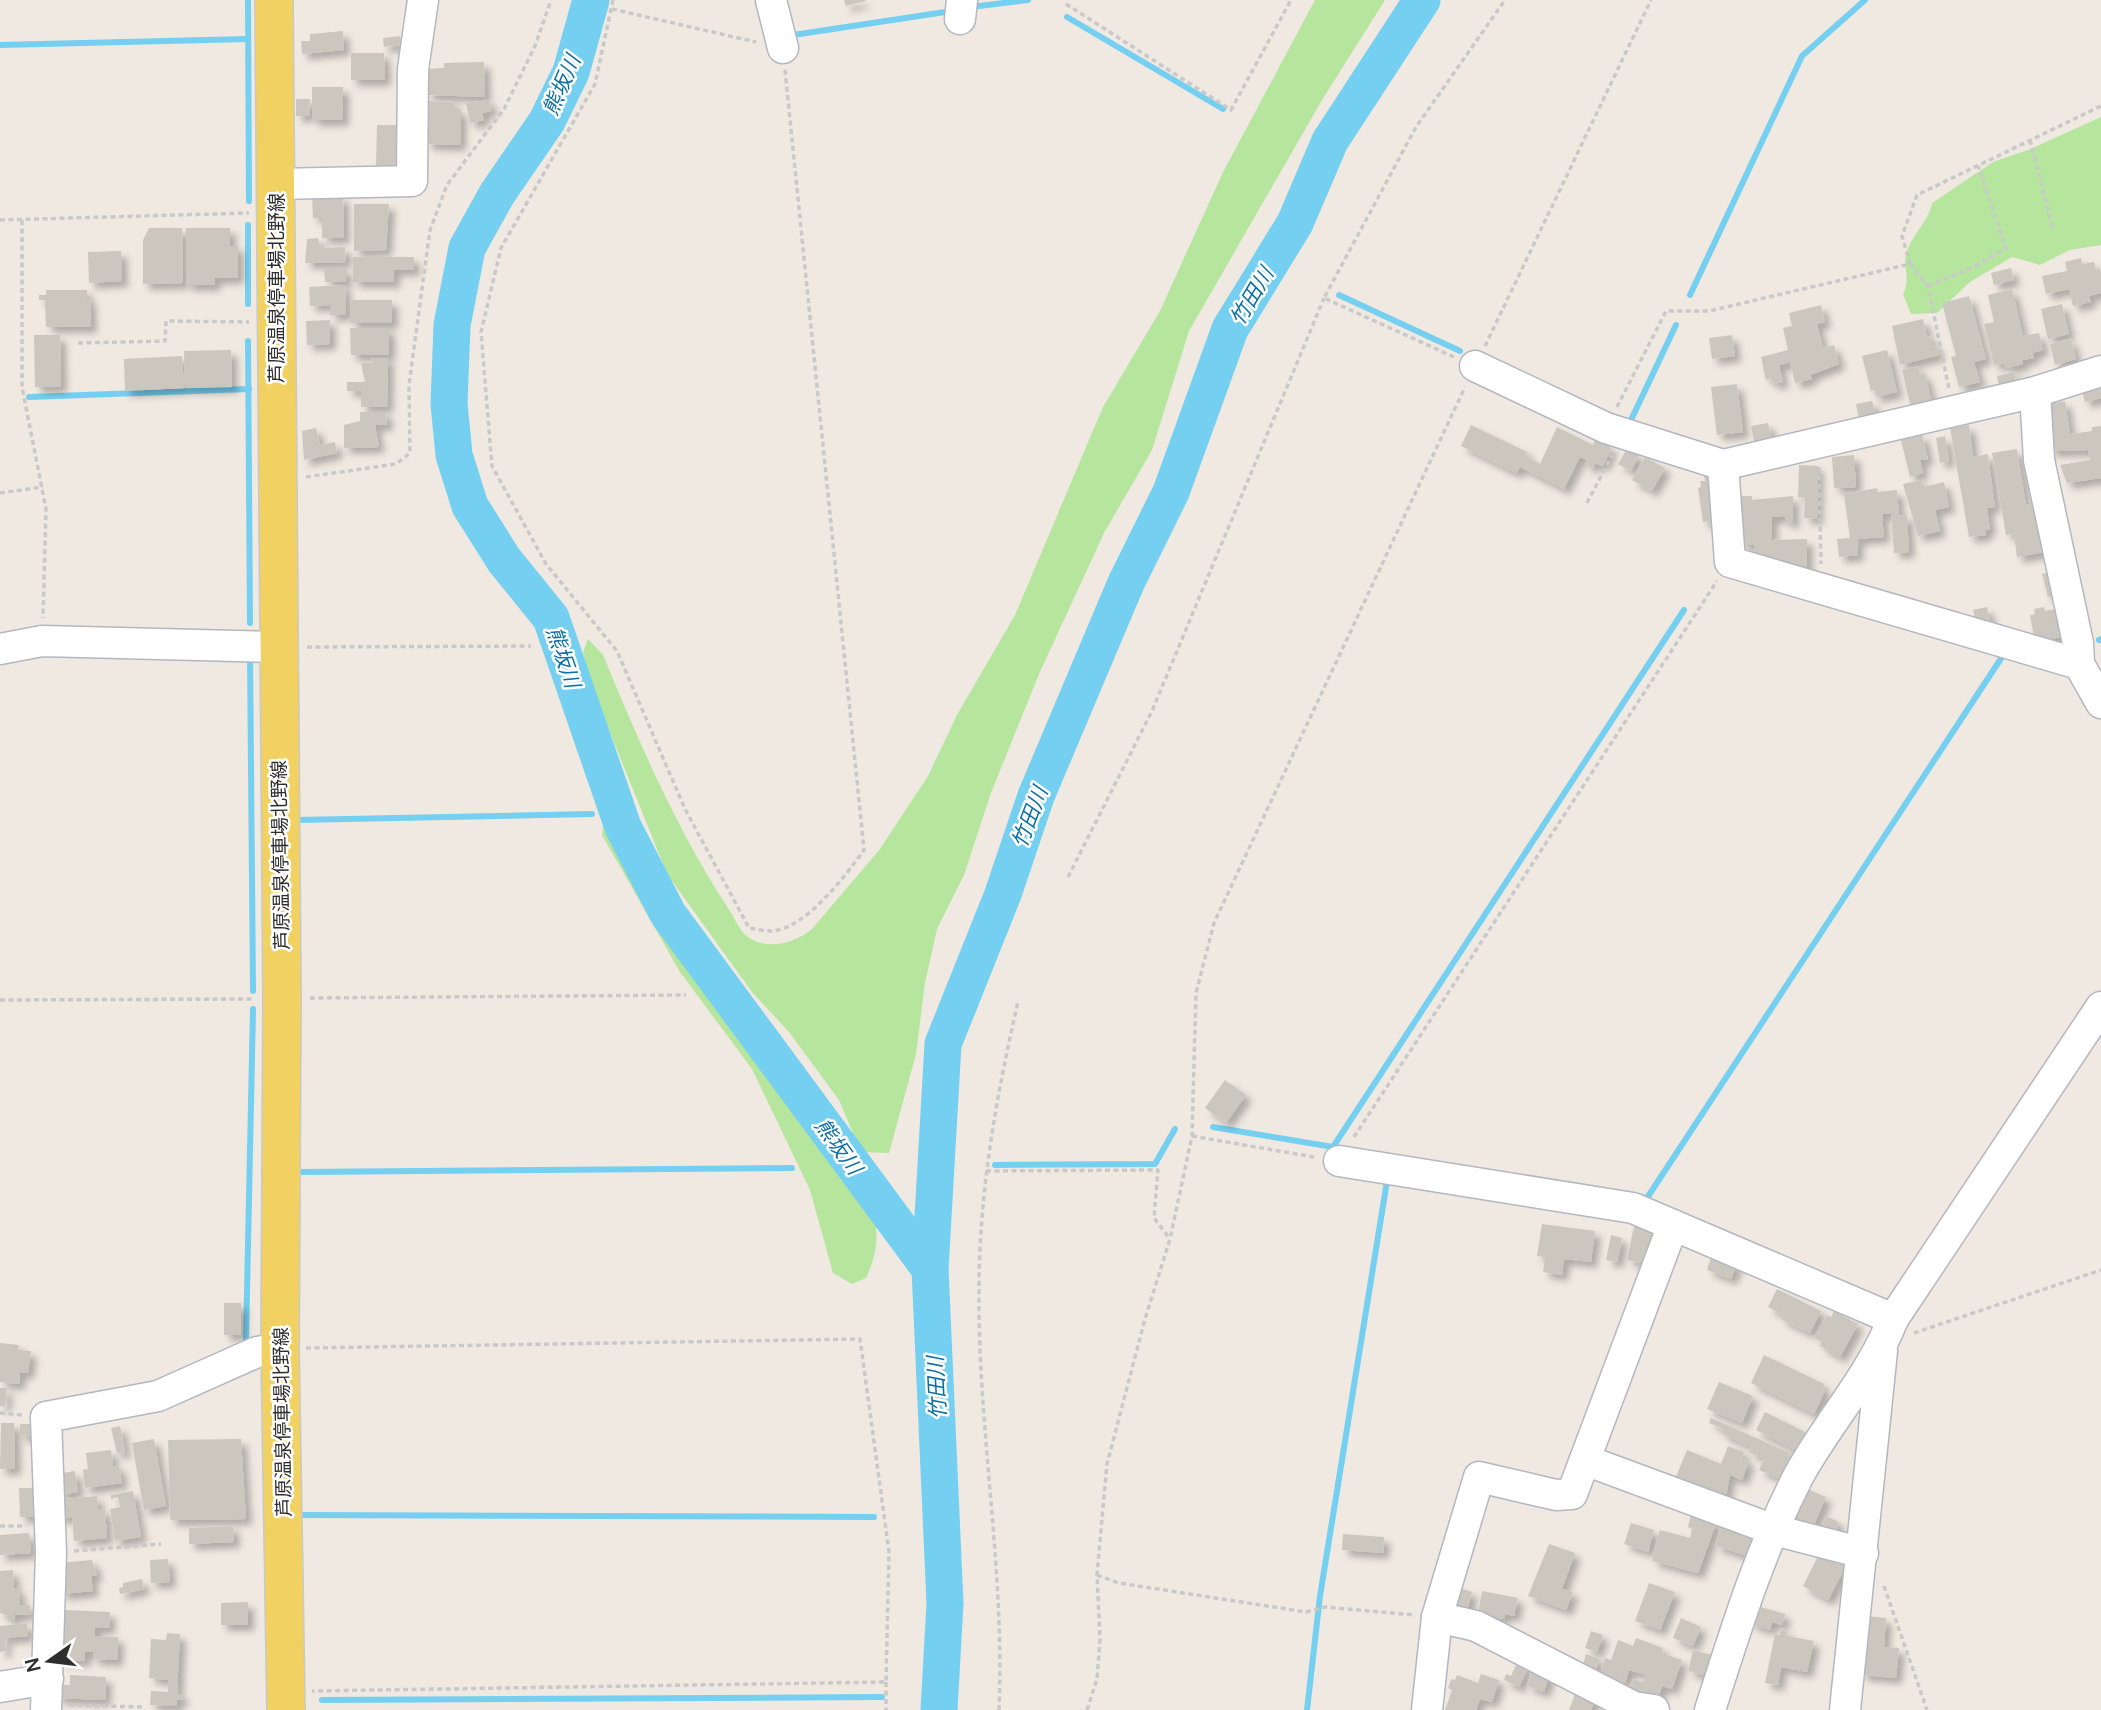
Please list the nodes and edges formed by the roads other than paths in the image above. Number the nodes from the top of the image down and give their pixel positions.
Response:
1 (274, 0) edge
2 (424, 0) edge
3 (771, 0) edge
4 (783, 48) road end
5 (276, 199) junction
6 (1475, 366) road end
7 (2101, 371) edge
8 (2035, 392) junction
9 (1723, 465) junction
10 (277, 647) junction
11 (0, 649) edge
12 (2080, 664) junction
13 (2101, 703) edge
14 (2101, 1007) edge
15 (1339, 1161) road end
16 (1673, 1225) junction
17 (1888, 1332) junction
18 (280, 1348) junction
19 (1585, 1460) junction
20 (1773, 1530) junction
21 (1863, 1553) junction
22 (1437, 1617) junction
23 (0, 1687) edge
24 (47, 1698) edge
25 (286, 1701) edge
26 (1427, 1710) edge
27 (1654, 1710) edge
28 (1710, 1710) edge
29 (1845, 1710) edge

1 - 5 main road, 芦原温泉停車場北野線
2 - 5 street
3 - 4 street
5 - 10 main road, 芦原温泉停車場北野線
6 - 9 street
7 - 8 street
8 - 9 street
8 - 12 street
9 - 12 street
10 - 11 street
10 - 18 main road, 芦原温泉停車場北野線
12 - 13 street
14 - 17 street
15 - 16 street
16 - 17 street
16 - 19 street
17 - 20 street
17 - 21 street
18 - 24 street
18 - 25 main road, 芦原温泉停車場北野線
19 - 20 street
19 - 22 street
20 - 21 street
20 - 28 street
21 - 29 street
22 - 26 street
22 - 27 street
23 - 24 street

